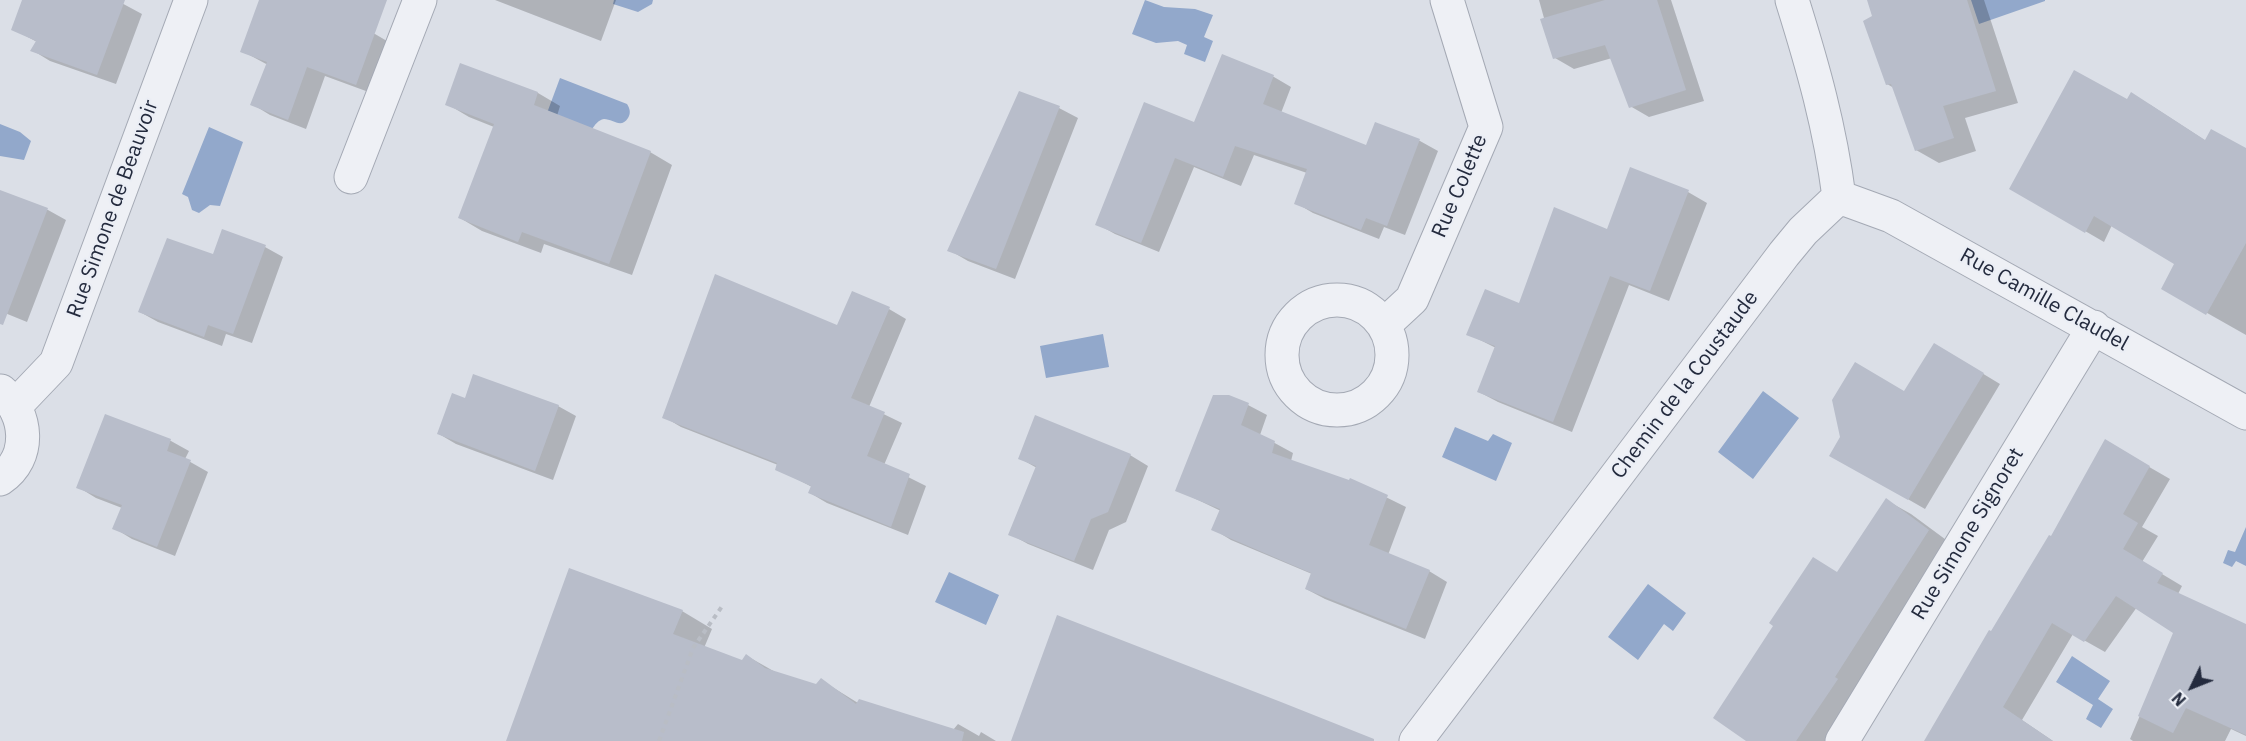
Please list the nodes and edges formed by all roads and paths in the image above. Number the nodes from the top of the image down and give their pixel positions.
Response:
1 (191, 0) edge
2 (420, 0) edge
3 (1447, 0) edge
4 (1792, 0) edge
5 (351, 177) dead end
6 (1839, 197) junction
7 (1384, 325) dead end
8 (2094, 327) junction
9 (8, 398) edge
10 (2246, 413) edge
11 (0, 479) edge
12 (723, 605) dead end
13 (659, 741) edge
14 (1416, 741) edge
15 (1842, 741) edge

1 - 9 street, Rue Simone de Beauvoir
2 - 5 street
3 - 7 street, Rue Colette
4 - 6 street
6 - 8 street, Rue Camille Claudel
6 - 14 street, Chemin de la Coustaude
8 - 10 street, Rue Camille Claudel
8 - 15 street, Rue Simone Signoret
9 - 11 street, Rue Simone de Beauvoir
12 - 13 path

